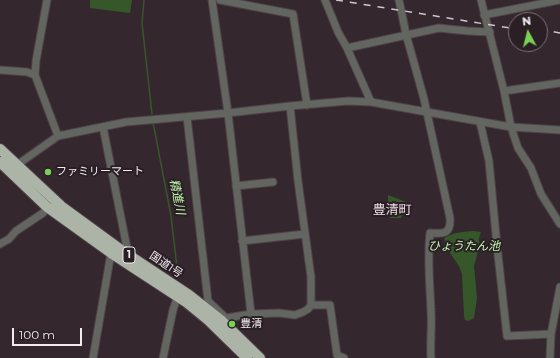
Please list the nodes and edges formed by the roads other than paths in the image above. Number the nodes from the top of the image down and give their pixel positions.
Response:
1 (47, 0) edge
2 (212, 0) edge
3 (220, 0) edge
4 (324, 0) edge
5 (399, 0) edge
6 (481, 0) edge
7 (560, 0) edge
8 (484, 15) junction
9 (490, 32) junction
10 (406, 34) junction
11 (347, 48) junction
12 (0, 70) edge
13 (35, 75) junction
14 (560, 83) edge
15 (504, 91) junction
16 (371, 102) junction
17 (307, 105) junction
18 (290, 106) junction
19 (427, 112) junction
20 (228, 113) junction
21 (187, 117) junction
22 (480, 122) junction
23 (104, 127) junction
24 (511, 127) junction
25 (560, 130) edge
26 (58, 136) junction
27 (0, 149) edge
28 (0, 162) edge
29 (12, 168) junction
30 (273, 182) dead end
31 (236, 186) junction
32 (47, 207) junction
33 (560, 224) edge
34 (305, 234) junction
35 (242, 241) junction
36 (0, 244) edge
37 (124, 252) junction
38 (111, 253) junction
39 (560, 287) edge
40 (177, 298) junction
41 (311, 304) junction
42 (250, 314) junction
43 (224, 320) junction
44 (551, 334) junction
45 (93, 358) edge
46 (163, 358) edge
47 (247, 358) edge
48 (260, 358) edge
49 (344, 358) edge
50 (431, 358) edge
51 (550, 358) edge

1 - 13 street
2 - 20 street
3 - 17 street
4 - 11 street
5 - 10 street
6 - 8 street
7 - 8 street
8 - 9 street
9 - 10 street
9 - 15 street
10 - 11 street
10 - 19 street
11 - 16 street
12 - 13 street
13 - 26 street
14 - 15 street
15 - 24 street
16 - 17 street
16 - 19 street
17 - 18 street
18 - 20 street
18 - 34 street
19 - 22 street
19 - 50 street
20 - 21 street
20 - 31 street
21 - 23 street
21 - 43 street
22 - 24 street
22 - 44 street
23 - 26 street
23 - 37 street
24 - 25 street
24 - 33 street
26 - 29 street
27 - 29 highway, 国道1号 / 1
28 - 29 highway, 国道1号 / 1
29 - 32 highway, 国道1号 / 1
29 - 37 highway, 国道1号 / 1
30 - 31 street
31 - 35 street
32 - 36 street
32 - 38 highway, 国道1号 / 1
34 - 35 street
34 - 41 street
35 - 42 street
37 - 43 highway, 国道1号 / 1
38 - 40 highway, 国道1号 / 1
38 - 45 street
39 - 44 street
40 - 46 street
40 - 47 highway, 国道1号 / 1
41 - 42 street
41 - 49 street
42 - 43 street
43 - 48 highway, 国道1号 / 1
44 - 51 street

